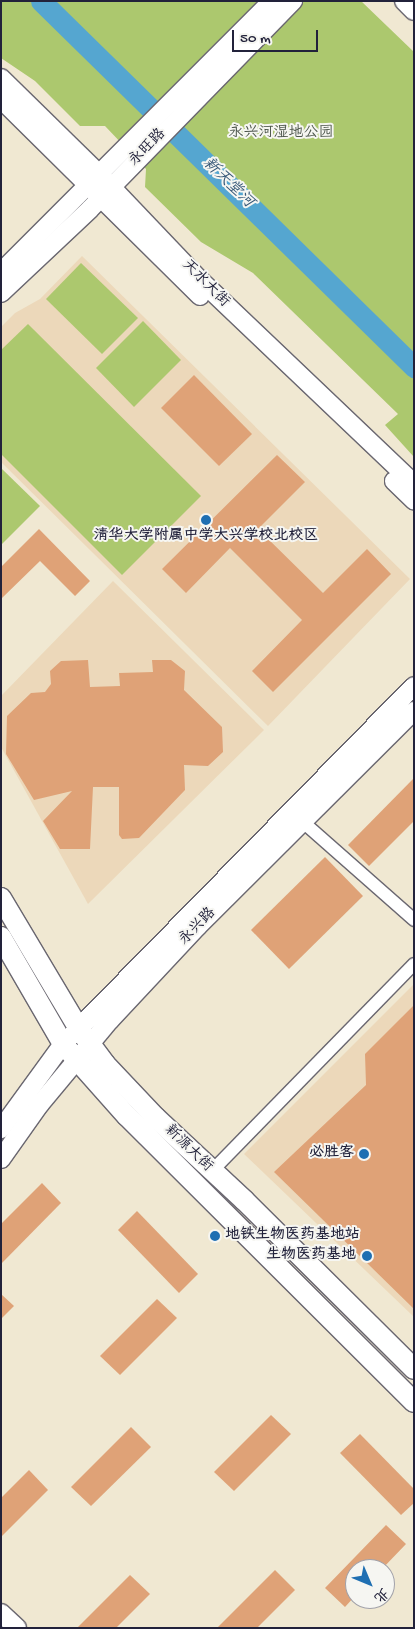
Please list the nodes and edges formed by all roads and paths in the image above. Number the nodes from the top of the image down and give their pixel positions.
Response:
1 (272, 1) edge
2 (293, 1) edge
3 (404, 1) edge
4 (414, 11) edge
5 (1, 78) edge
6 (193, 91) junction
7 (1, 99) edge
8 (132, 152) junction
9 (93, 179) junction
10 (105, 193) junction
11 (1, 272) edge
12 (1, 293) edge
13 (414, 484) edge
14 (414, 500) edge
15 (414, 686) edge
16 (414, 711) edge
17 (303, 822) junction
18 (1, 898) edge
19 (414, 920) edge
20 (1, 937) edge
21 (414, 964) edge
22 (77, 1044) junction
23 (1, 1129) edge
24 (1, 1159) edge
25 (212, 1171) junction
26 (414, 1369) edge
27 (414, 1402) edge
28 (1, 1612) edge
29 (17, 1628) edge

1 - 6 main road, 永旺路
2 - 6 main road, 永旺路
3 - 4 main road
5 - 9 main road, 天水大街
6 - 8 main road, 永旺路
7 - 9 main road, 天水大街
8 - 9 main road, 永旺路
8 - 10 main road, 永旺路
9 - 10 main road, 天水大街
9 - 11 main road, 永旺路
10 - 12 main road, 永旺路
10 - 13 main road, 天水大街
10 - 14 main road, 天水大街
15 - 22 main road, 永兴路
16 - 17 main road, 永兴路
17 - 19 street
17 - 22 main road, 永兴路
18 - 22 main road, 新源大街
20 - 22 main road, 新源大街
21 - 25 street
22 - 23 main road, 永兴路
22 - 24 main road, 永兴路
22 - 25 main road, 新源大街
22 - 27 main road, 新源大街
25 - 26 main road, 新源大街
28 - 29 main road

